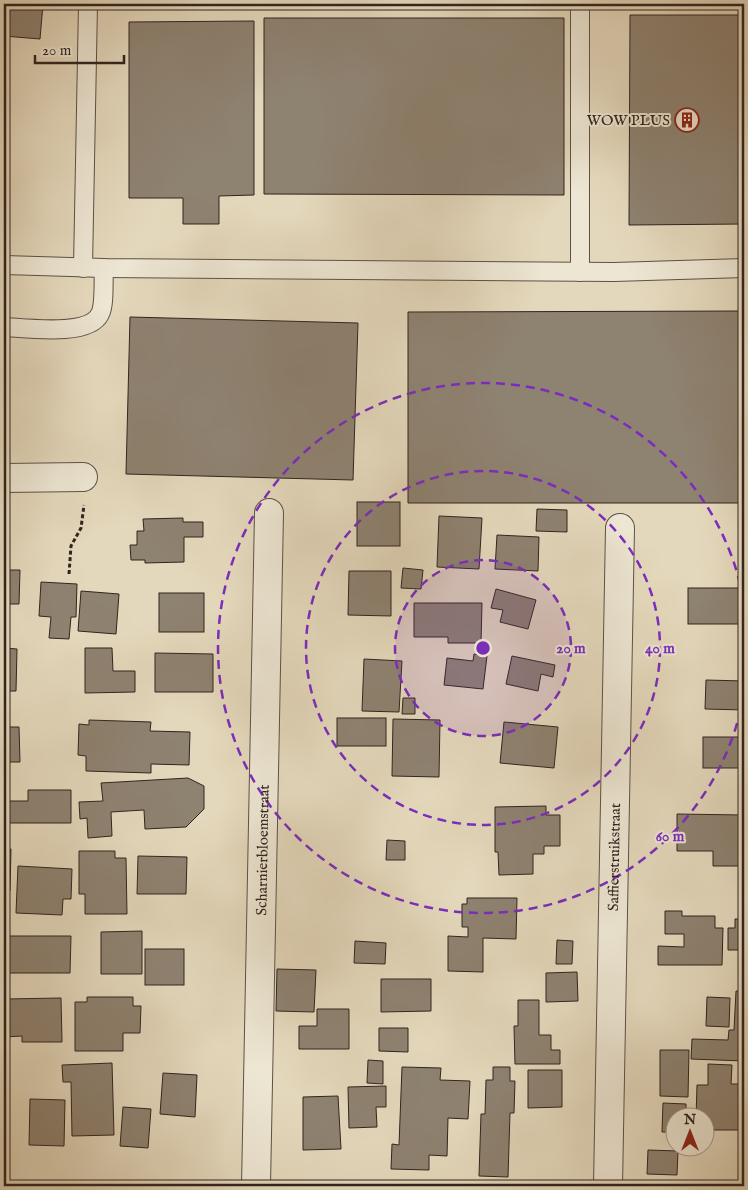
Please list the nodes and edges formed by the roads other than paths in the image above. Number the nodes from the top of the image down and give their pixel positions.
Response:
1 (88, 4) edge
2 (580, 4) edge
3 (4, 265) edge
4 (83, 268) junction
5 (104, 268) junction
6 (744, 268) edge
7 (580, 272) junction
8 (4, 327) edge
9 (83, 477) road end
10 (4, 478) edge
11 (269, 513) dead end
12 (620, 528) dead end
13 (256, 1186) edge
14 (608, 1186) edge

1 - 4 lane
2 - 7 lane
3 - 4 lane
4 - 5 lane
5 - 7 lane
5 - 8 lane
6 - 7 lane
9 - 10 street
11 - 13 street, Scharnierbloemstraat
12 - 14 street, Saffierstruikstraat

